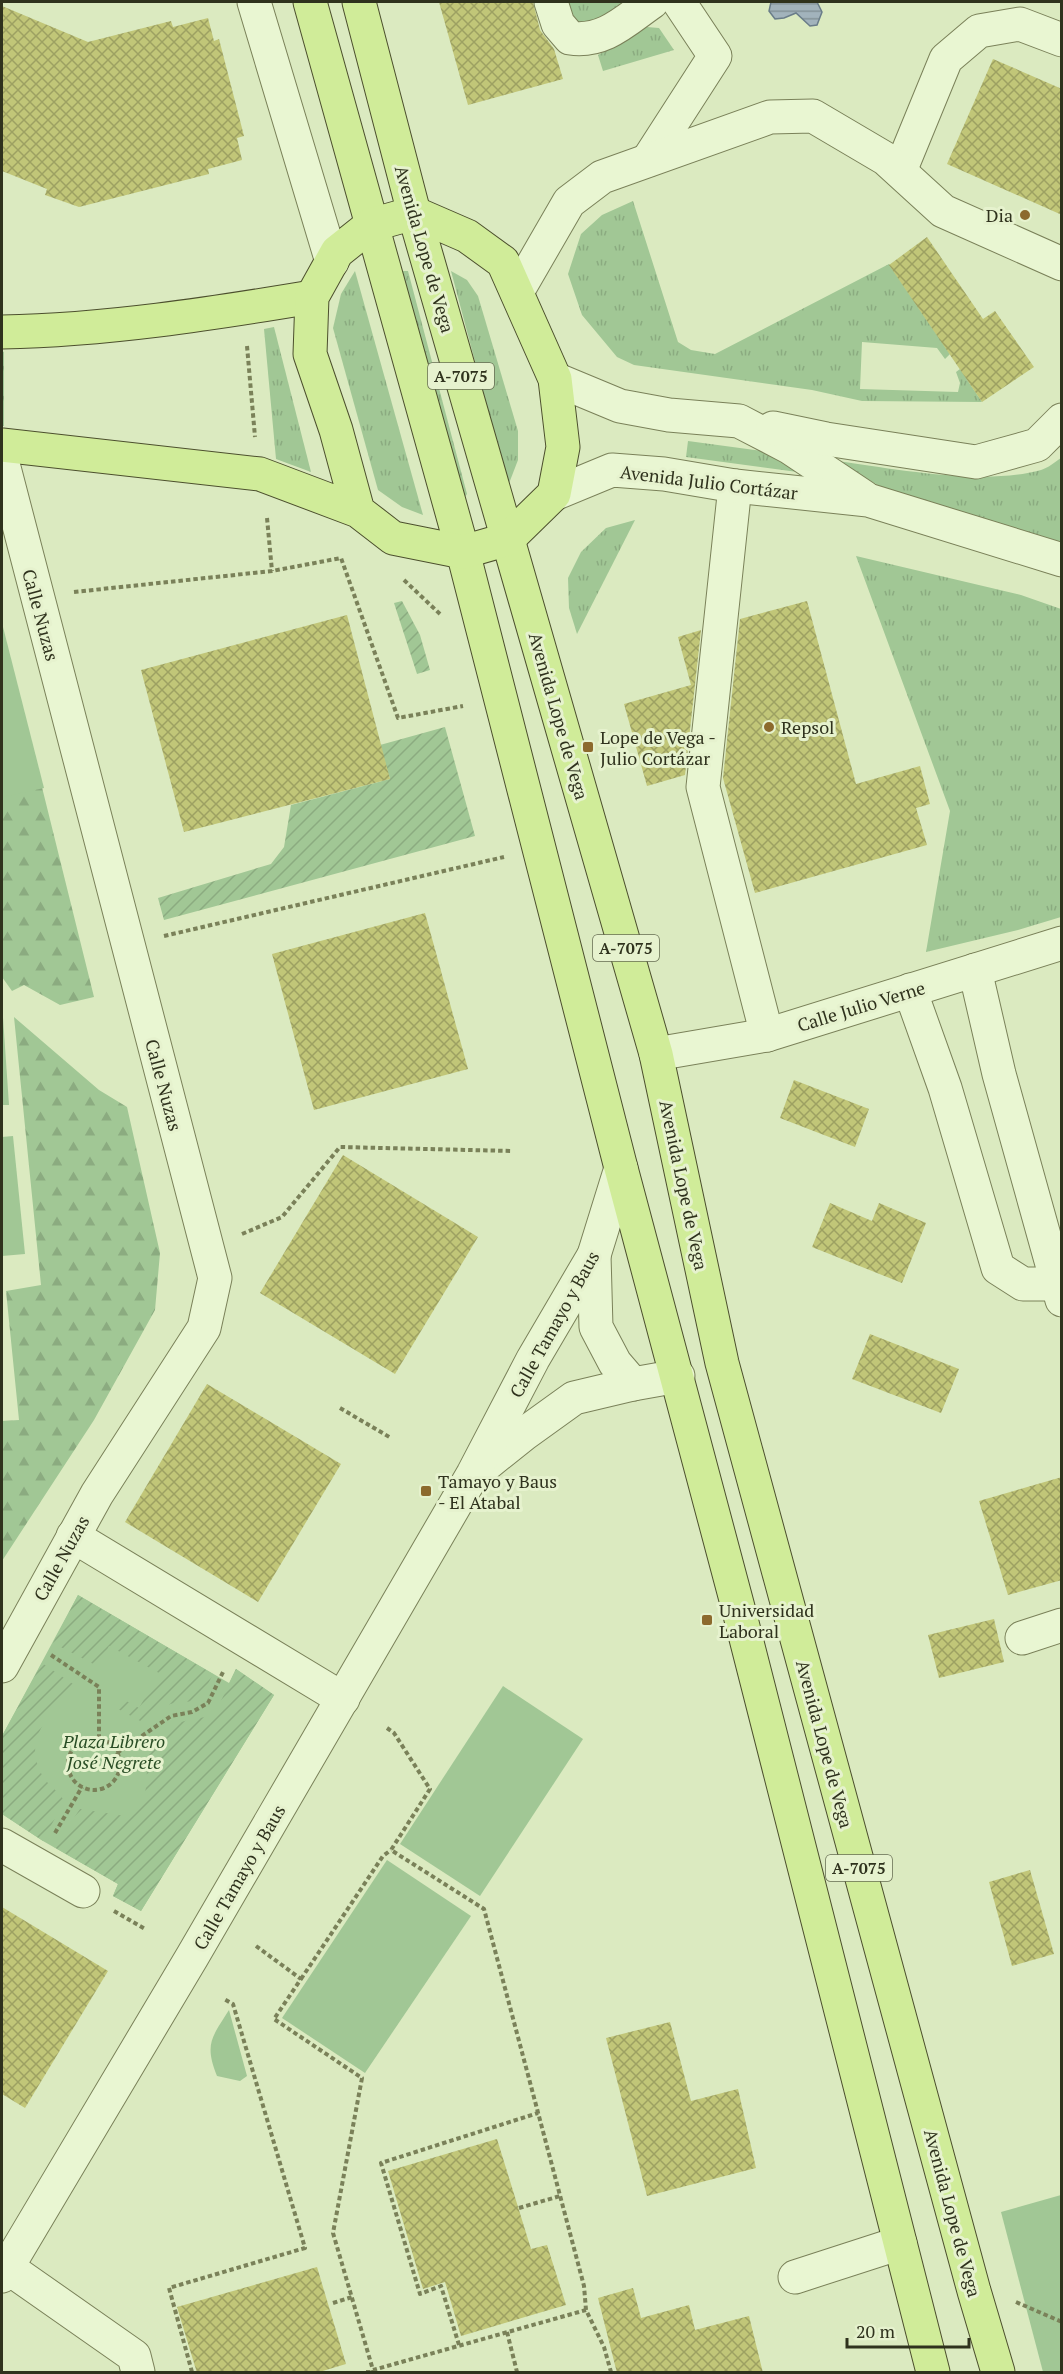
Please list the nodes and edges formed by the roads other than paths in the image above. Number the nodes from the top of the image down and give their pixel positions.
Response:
1 (254, 2) edge
2 (310, 2) edge
3 (359, 2) edge
4 (551, 2) edge
5 (652, 2) edge
6 (679, 2) edge
7 (1062, 40) edge
8 (648, 160) junction
9 (900, 171) junction
10 (414, 213) junction
11 (371, 225) junction
12 (332, 262) junction
13 (1062, 264) edge
14 (517, 292) junction
15 (312, 297) junction
16 (2, 332) edge
17 (555, 379) junction
18 (1062, 420) edge
19 (739, 422) junction
20 (2, 445) edge
21 (2, 460) edge
22 (735, 486) junction
23 (554, 494) junction
24 (868, 500) junction
25 (358, 511) junction
26 (508, 539) junction
27 (463, 552) junction
28 (1062, 561) edge
29 (1062, 943) edge
30 (975, 970) junction
31 (910, 990) junction
32 (767, 1035) junction
33 (656, 1054) junction
34 (621, 1168) junction
35 (594, 1255) junction
36 (1060, 1287) edge
37 (722, 1363) junction
38 (678, 1376) junction
39 (633, 1384) junction
40 (473, 1474) junction
41 (73, 1536) junction
42 (1062, 1625) edge
43 (1022, 1638) dead end
44 (2, 1666) edge
45 (343, 1699) junction
46 (2, 1845) edge
47 (94, 1898) road end
48 (900, 2243) junction
49 (4, 2272) edge
50 (795, 2277) dead end
51 (138, 2373) edge
52 (933, 2373) edge
53 (998, 2373) edge

1 - 12 street
2 - 11 main road, A-7075
3 - 10 main road, Avenida Lope de Vega / A-7075
4 - 5 street
6 - 8 street
7 - 9 street
8 - 9 street
8 - 14 street
9 - 13 street
10 - 11 main road
10 - 14 main road
10 - 26 main road, Avenida Lope de Vega / A-7075
11 - 12 main road
11 - 27 main road, A-7075
12 - 15 main road
14 - 17 main road
15 - 16 main road
15 - 25 main road
17 - 19 street, Avenida Julio Cortázar
17 - 23 main road
18 - 19 street
19 - 24 street, Avenida Julio Cortázar
20 - 25 main road
21 - 41 street, Calle Nuzas
22 - 23 street, Avenida Julio Cortázar
22 - 24 street, Avenida Julio Cortázar
22 - 32 street
23 - 26 main road
24 - 28 street, Avenida Julio Cortázar
25 - 27 main road
26 - 27 main road
26 - 33 main road, Avenida Lope de Vega / A-7075
27 - 34 main road, A-7075
29 - 30 street, Calle Julio Verne
30 - 31 street, Calle Julio Verne
30 - 36 street
31 - 32 street, Calle Julio Verne
31 - 36 street
32 - 33 street, Calle Julio Verne
33 - 37 main road, Avenida Lope de Vega / A-7075
34 - 35 street, Calle Tamayo y Baus
34 - 38 main road, A-7075
35 - 39 street
35 - 40 street, Calle Tamayo y Baus
37 - 38 main road
37 - 53 main road, Avenida Lope de Vega / A-7075
38 - 39 street, Calle Tamayo y Baus
38 - 48 main road, A-7075
39 - 40 street, Calle Tamayo y Baus
40 - 45 street, Calle Tamayo y Baus
41 - 44 street, Calle Nuzas
41 - 45 street
42 - 43 street
45 - 49 street, Calle Tamayo y Baus
46 - 47 street
48 - 50 street
48 - 52 main road, A-7075
49 - 51 street

